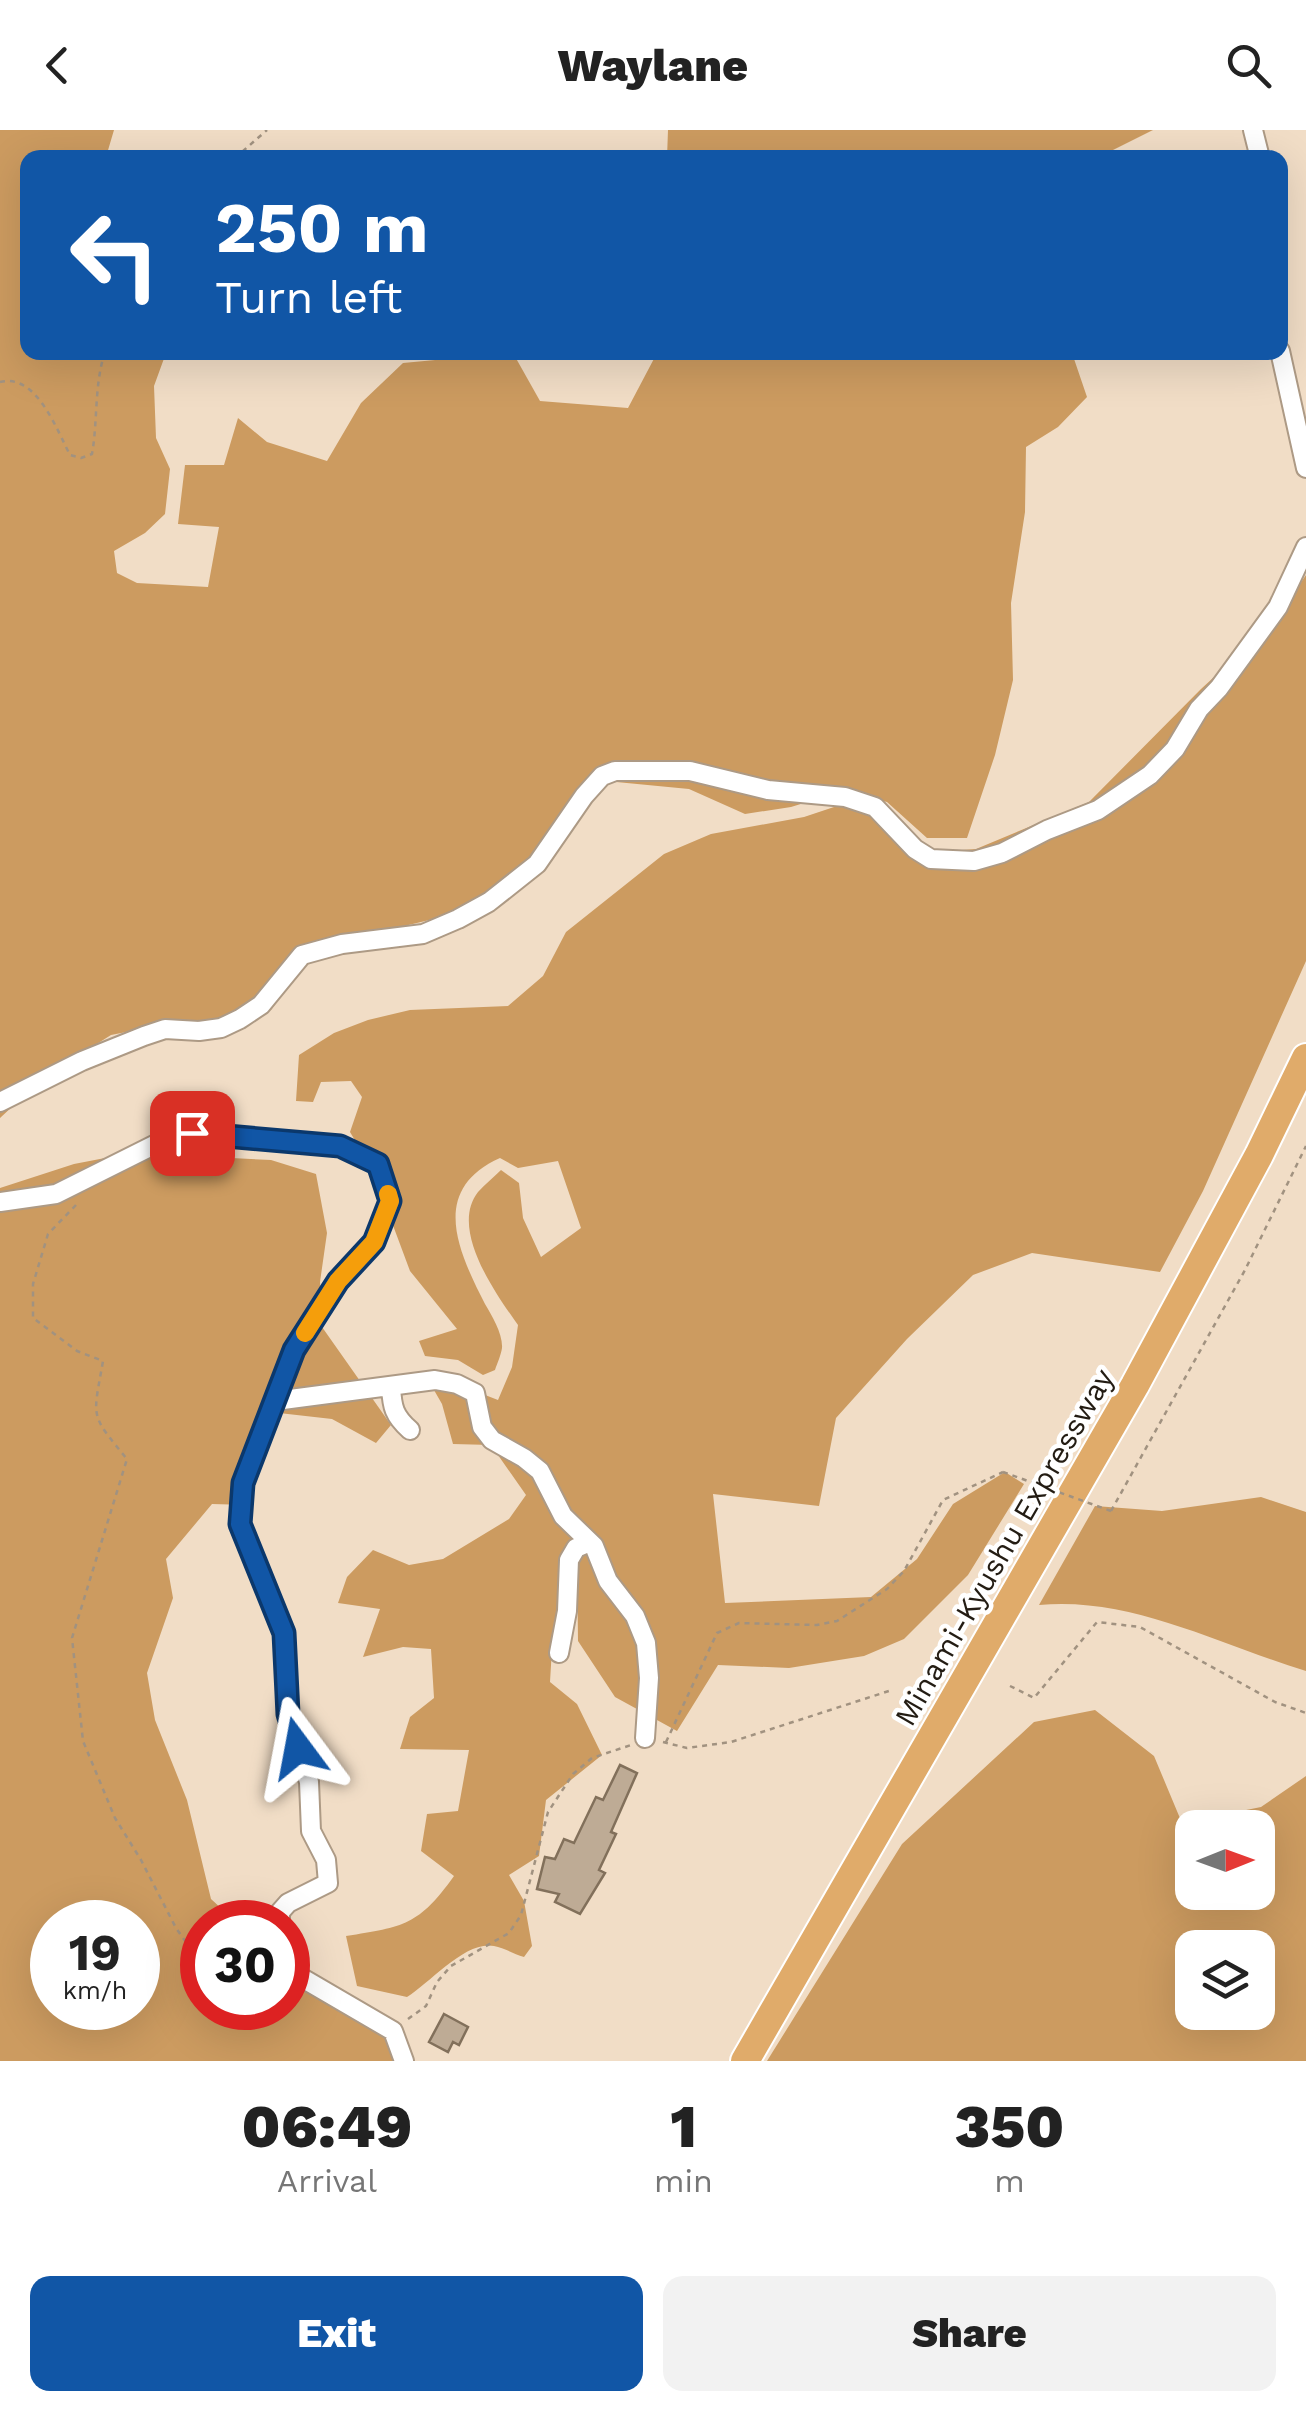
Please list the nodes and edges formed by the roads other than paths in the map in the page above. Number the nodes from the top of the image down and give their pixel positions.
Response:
1 (1282, 360) edge
2 (1306, 468) edge
3 (1306, 547) edge
4 (1306, 1058) edge
5 (0, 1102) edge
6 (0, 1202) edge
7 (391, 1387) junction
8 (274, 1401) junction
9 (410, 1430) dead end
10 (590, 1542) junction
11 (559, 1653) dead end
12 (645, 1738) road end
13 (294, 1900) edge
14 (310, 1983) edge
15 (404, 2061) edge
16 (746, 2061) edge

1 - 2 street
3 - 5 street
4 - 16 highway, Minami-Kyushu Expressway
6 - 8 street
7 - 8 street
7 - 9 street
7 - 10 street
8 - 13 street
10 - 11 street
10 - 12 street
14 - 15 street

